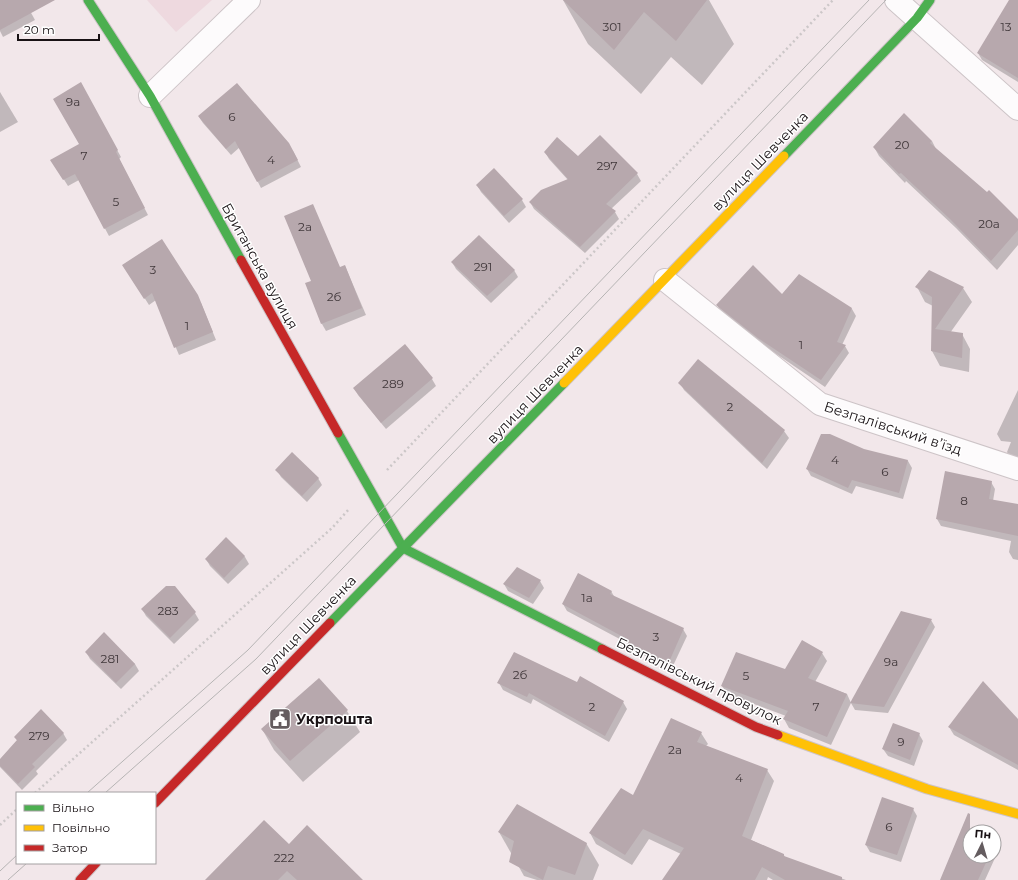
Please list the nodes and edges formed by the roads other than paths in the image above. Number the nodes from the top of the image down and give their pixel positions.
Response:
1 (88, 0) edge
2 (249, 0) edge
3 (896, 0) edge
4 (930, 0) edge
5 (917, 18) junction
6 (150, 96) junction
7 (1018, 109) edge
8 (665, 280) junction
9 (1018, 469) edge
10 (404, 548) junction
11 (156, 802) edge
12 (1018, 814) edge
13 (95, 864) edge
14 (80, 880) edge

1 - 6 street, Британська вулиця
2 - 6 street
3 - 5 street
4 - 5 street, вулиця Шевченка
5 - 7 street
5 - 8 street, вулиця Шевченка
6 - 10 street, Британська вулиця
8 - 9 street, Безпалівський в’їзд
8 - 10 street, вулиця Шевченка
10 - 11 street, вулиця Шевченка
10 - 12 street, Безпалівський провулок
13 - 14 street

